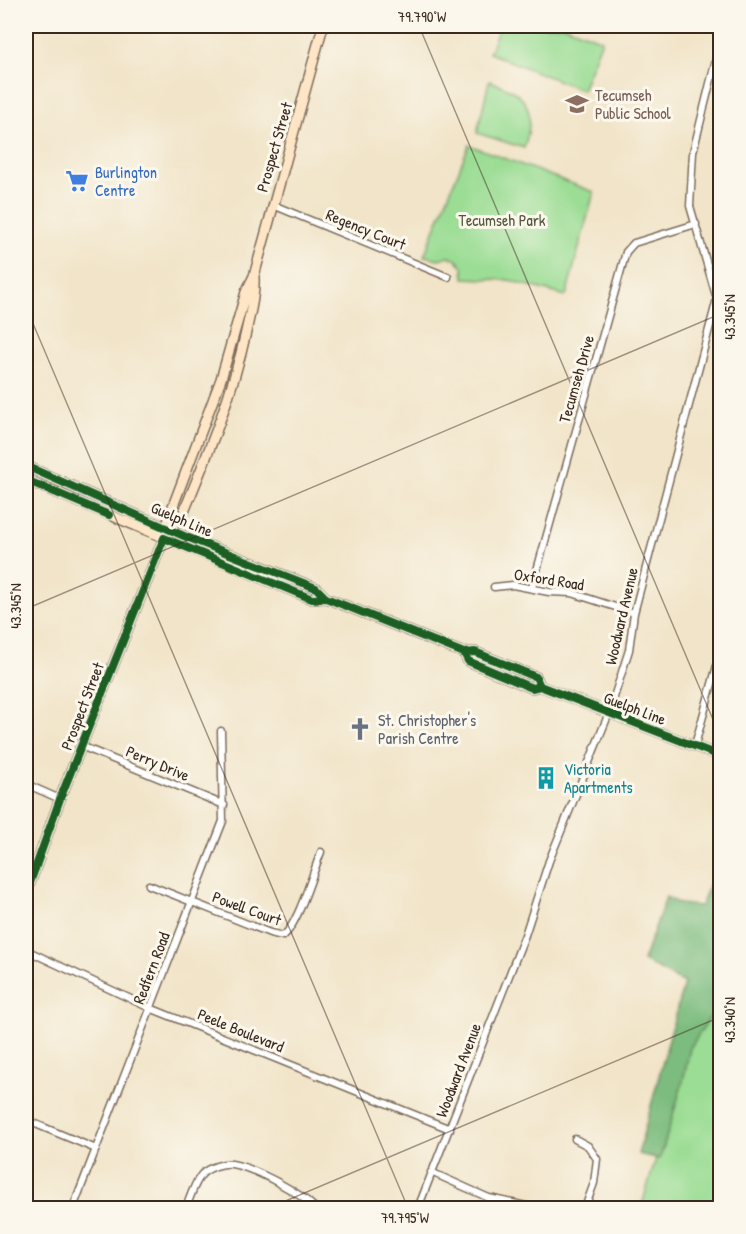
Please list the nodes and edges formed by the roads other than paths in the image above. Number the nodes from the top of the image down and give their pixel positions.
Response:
1 (323, 26) edge
2 (720, 44) edge
3 (273, 205) junction
4 (696, 224) junction
5 (254, 276) junction
6 (448, 277) dead end
7 (719, 300) edge
8 (26, 466) edge
9 (26, 480) edge
10 (167, 528) junction
11 (164, 538) junction
12 (494, 587) dead end
13 (532, 588) junction
14 (326, 598) junction
15 (634, 613) junction
16 (720, 658) edge
17 (609, 713) junction
18 (221, 731) dead end
19 (695, 745) junction
20 (81, 746) junction
21 (720, 756) edge
22 (26, 784) edge
23 (60, 799) junction
24 (224, 805) junction
25 (321, 852) dead end
26 (149, 885) dead end
27 (26, 894) edge
28 (191, 901) junction
29 (26, 950) edge
30 (150, 1008) junction
31 (26, 1120) edge
32 (450, 1129) junction
33 (575, 1139) dead end
34 (96, 1149) junction
35 (431, 1172) junction
36 (73, 1209) edge
37 (186, 1209) edge
38 (315, 1209) edge
39 (418, 1209) edge
40 (536, 1209) edge
41 (585, 1209) edge

1 - 3 street, Prospect Street
2 - 4 street, Woodward Avenue
3 - 5 street, Prospect Street
3 - 6 street, Regency Court
4 - 7 street, Woodward Avenue
4 - 13 street, Tecumseh Drive
5 - 10 street, Prospect Street
5 - 10 street, Prospect Street
7 - 15 street, Woodward Avenue
8 - 10 street, Guelph Line
9 - 11 street, Guelph Line
10 - 11 street, Prospect Street
10 - 14 street, Guelph Line
11 - 14 street, Guelph Line
11 - 20 street, Prospect Street
12 - 13 street, Oxford Road
13 - 15 street, Oxford Road
14 - 17 street, Guelph Line
15 - 17 street, Woodward Avenue
16 - 19 street
17 - 19 street, Guelph Line
17 - 32 street, Woodward Avenue
18 - 24 street, Redfern Road
19 - 21 street, Guelph Line
20 - 23 street, Prospect Street
20 - 24 street, Perry Drive
22 - 23 street
23 - 27 street, Prospect Street
24 - 28 street, Redfern Road
25 - 28 street, Powell Court
26 - 28 street, Powell Court
28 - 30 street, Redfern Road
29 - 30 street, Peele Boulevard
30 - 32 street, Peele Boulevard
30 - 34 street, Redfern Road
31 - 34 street
32 - 35 street, Woodward Avenue
33 - 41 street
34 - 36 street, Redfern Road
35 - 39 street, Woodward Avenue
35 - 40 street
37 - 38 street

